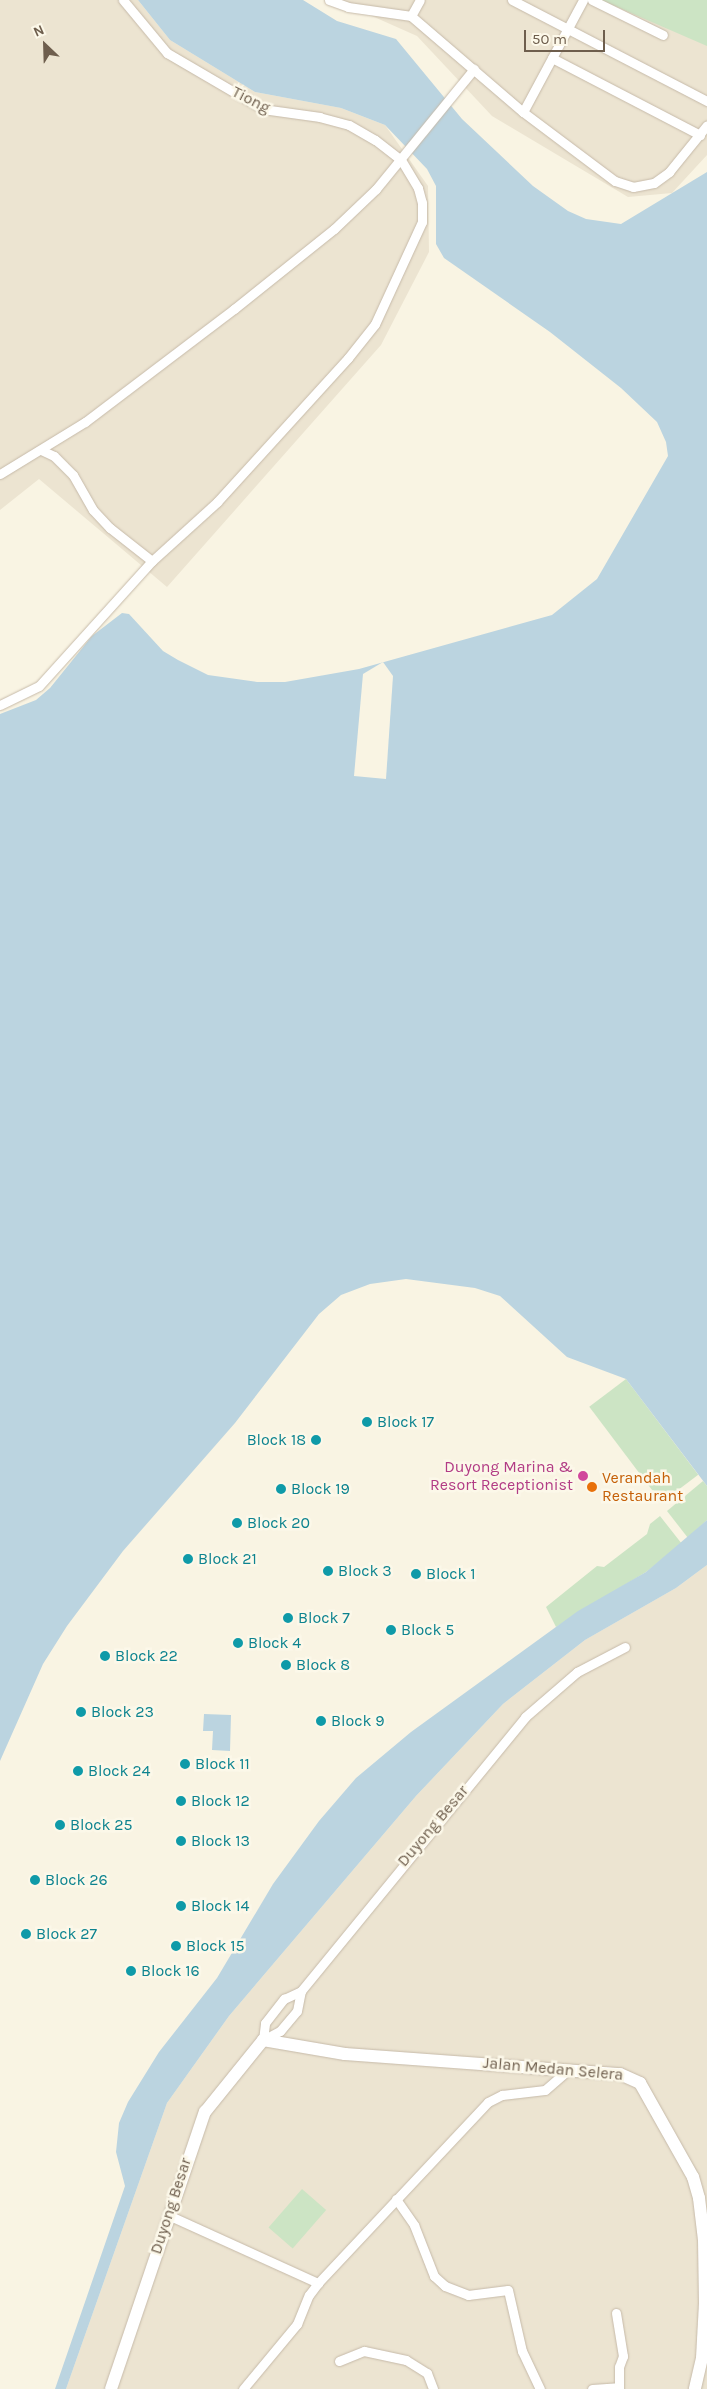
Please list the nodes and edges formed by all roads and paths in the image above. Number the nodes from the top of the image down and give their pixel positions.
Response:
1 (124, 0) edge
2 (329, 0) edge
3 (420, 0) edge
4 (512, 0) edge
5 (583, 0) edge
6 (592, 0) edge
7 (412, 16) junction
8 (568, 29) junction
9 (664, 35) dead end
10 (552, 58) junction
11 (474, 69) junction
12 (707, 101) edge
13 (524, 112) junction
14 (707, 125) edge
15 (700, 135) junction
16 (401, 160) junction
17 (41, 450) junction
18 (0, 474) edge
19 (152, 562) junction
20 (0, 705) edge
21 (625, 1647) dead end
22 (301, 1991) junction
23 (263, 2040) junction
24 (569, 2069) junction
25 (396, 2200) junction
26 (168, 2215) junction
27 (318, 2283) junction
28 (616, 2312) dead end
29 (338, 2361) dead end
30 (619, 2388) edge
31 (111, 2389) edge
32 (242, 2389) edge
33 (433, 2389) edge
34 (540, 2389) edge
35 (592, 2389) edge
36 (695, 2389) edge

1 - 16 street, Tiong
2 - 7 street
3 - 7 street
4 - 8 street
5 - 8 street
6 - 9 street
7 - 11 street
8 - 10 street
8 - 12 street
10 - 13 street
10 - 15 street
11 - 13 street
11 - 16 street
13 - 15 street
14 - 15 street
16 - 17 street
16 - 19 street
17 - 18 street
17 - 19 street
19 - 20 street
21 - 22 street, Duyong Besar
22 - 23 street, Duyong Besar
22 - 23 street, Duyong Besar
23 - 24 street, Jalan Medan Selera
23 - 26 street, Duyong Besar
24 - 25 street
24 - 36 street, Jalan Medan Selera
25 - 27 street
25 - 34 street
26 - 27 street
26 - 31 street, Duyong Besar
27 - 32 street
28 - 30 street
29 - 33 street
30 - 35 street

